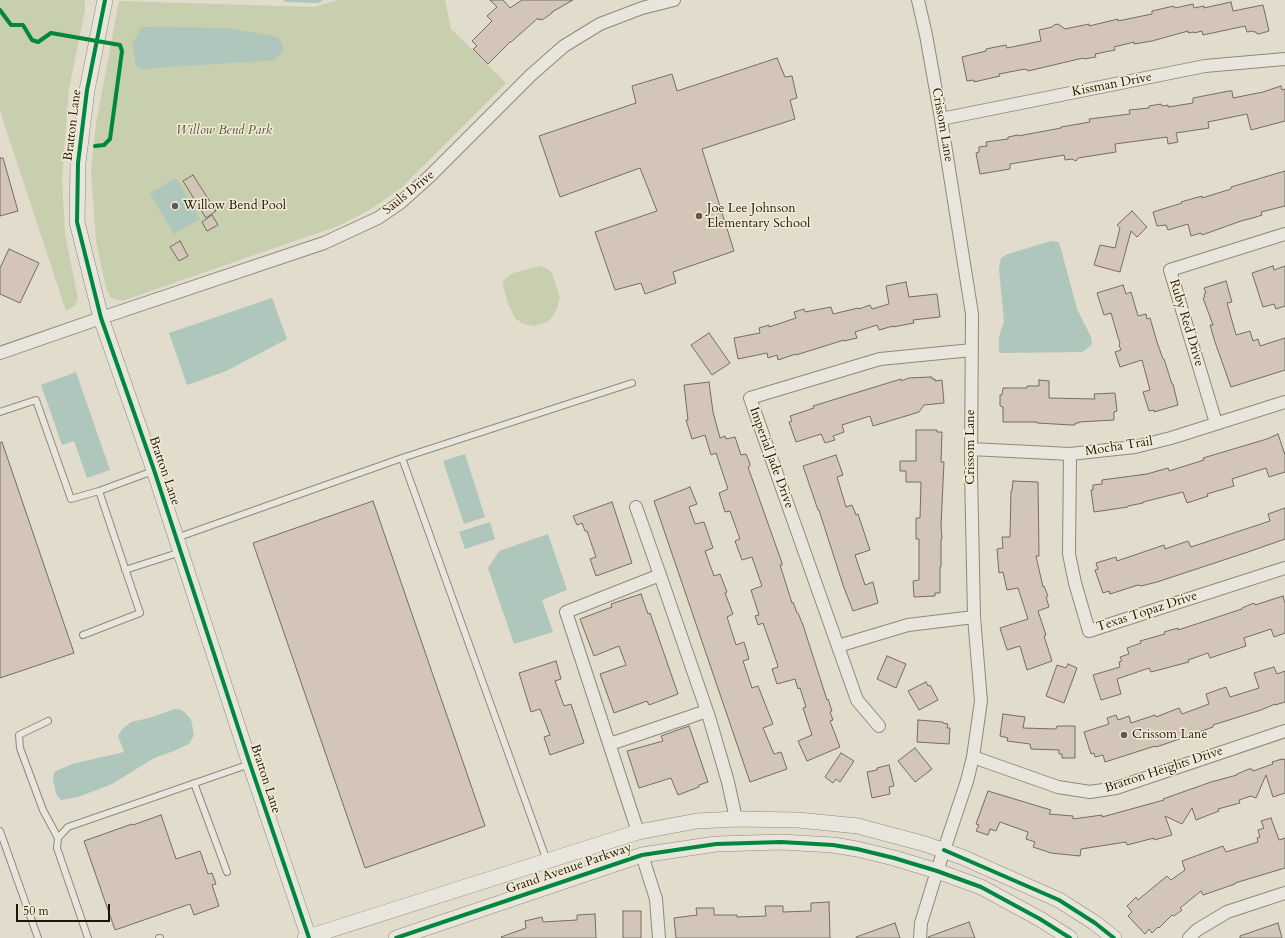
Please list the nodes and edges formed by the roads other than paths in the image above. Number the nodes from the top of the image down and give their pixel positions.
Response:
1 (105, 0) edge
2 (674, 0) edge
3 (918, 0) edge
4 (1285, 59) edge
5 (941, 119) junction
6 (1285, 234) edge
7 (101, 318) junction
8 (972, 350) junction
9 (0, 353) edge
10 (632, 383) dead end
11 (1285, 402) edge
12 (0, 412) edge
13 (1216, 423) junction
14 (971, 449) junction
15 (1070, 454) junction
16 (402, 458) junction
17 (154, 470) junction
18 (99, 491) junction
19 (636, 507) dead end
20 (179, 545) junction
21 (1285, 568) edge
22 (125, 570) junction
23 (660, 575) junction
24 (974, 617) junction
25 (83, 635) dead end
26 (838, 646) junction
27 (707, 711) junction
28 (48, 721) dead end
29 (879, 726) dead end
30 (1285, 731) edge
31 (610, 744) junction
32 (973, 757) junction
33 (250, 764) junction
34 (194, 783) junction
35 (736, 819) junction
36 (0, 831) edge
37 (638, 832) junction
38 (58, 838) junction
39 (944, 850) junction
40 (642, 855) junction
41 (547, 861) junction
42 (937, 871) junction
43 (227, 872) dead end
44 (1285, 893) edge
45 (38, 938) edge
46 (88, 938) edge
47 (307, 938) edge
48 (396, 938) edge
49 (659, 938) edge
50 (920, 938) edge
51 (1070, 938) edge
52 (1114, 938) edge
53 (1189, 938) edge

1 - 7 street, Bratton Lane
2 - 7 street, Sauls Drive
3 - 5 street, Crissom Lane
4 - 5 street, Kissman Drive
5 - 8 street, Crissom Lane
6 - 13 street, Ruby Red Drive
7 - 9 street, Sauls Drive
7 - 17 street, Bratton Lane
8 - 14 street, Crissom Lane
8 - 26 street, Imperial Jade Drive
10 - 16 lane
11 - 13 street, Mocha Trail
12 - 18 lane
13 - 15 street, Mocha Trail
14 - 15 street, Mocha Trail
14 - 24 street, Crissom Lane
15 - 21 street, Texas Topaz Drive
16 - 20 lane
16 - 41 lane
17 - 18 lane
17 - 20 street, Bratton Lane
18 - 22 lane
19 - 23 street
20 - 22 lane
20 - 33 street, Bratton Lane
22 - 25 lane
23 - 27 street
23 - 31 street
24 - 26 street
24 - 32 street, Crissom Lane
26 - 29 street, Imperial Jade Drive
27 - 31 street
27 - 35 street
28 - 38 lane
30 - 32 street, Bratton Heights Drive
31 - 37 street
32 - 39 street, Crissom Lane
33 - 34 lane
33 - 47 street, Bratton Lane
34 - 38 lane
34 - 43 lane
35 - 37 street, Grand Avenue Parkway
35 - 39 street, Grand Avenue Parkway
36 - 45 lane
37 - 40 street
37 - 41 street, Grand Avenue Parkway
38 - 46 lane
39 - 42 street, Crissom Lane
39 - 52 street, Grand Avenue Parkway
40 - 42 street, Grand Avenue Parkway
40 - 48 street, Grand Avenue Parkway
40 - 49 street
41 - 47 street, Grand Avenue Parkway
42 - 50 street, Crissom Lane
42 - 51 street, Grand Avenue Parkway
44 - 53 street

